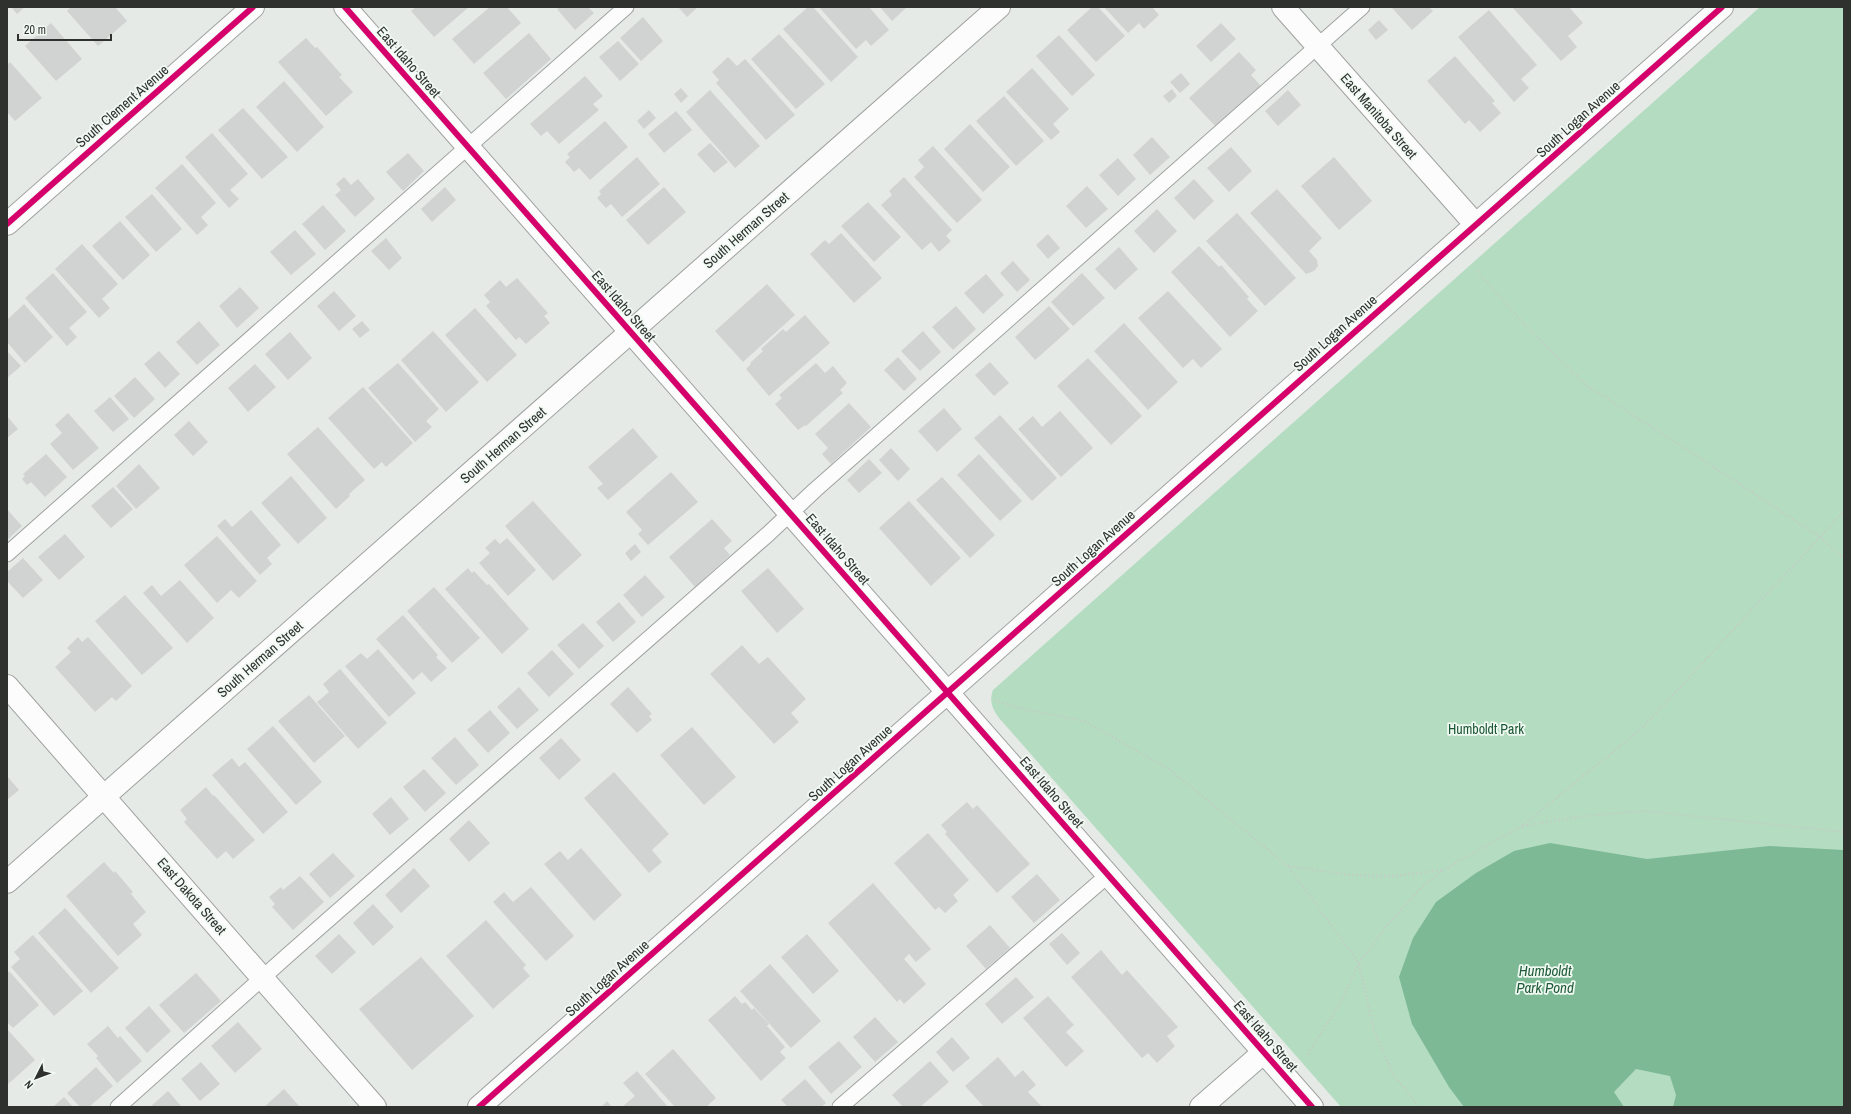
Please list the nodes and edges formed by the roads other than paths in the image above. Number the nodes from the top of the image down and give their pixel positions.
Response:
1 (253, 7) edge
2 (344, 7) edge
3 (626, 7) edge
4 (998, 7) edge
5 (1283, 7) edge
6 (1362, 7) edge
7 (1722, 7) edge
8 (1318, 46) junction
9 (468, 147) junction
10 (7, 224) edge
11 (1476, 225) junction
12 (631, 332) junction
13 (790, 513) junction
14 (7, 554) edge
15 (7, 686) edge
16 (948, 692) junction
17 (105, 796) junction
18 (1108, 875) junction
19 (7, 882) edge
20 (263, 978) junction
21 (1264, 1052) junction
22 (118, 1107) edge
23 (376, 1107) edge
24 (479, 1107) edge
25 (840, 1107) edge
26 (1201, 1107) edge
27 (1312, 1107) edge

1 - 10 street, South Clement Avenue
2 - 9 street, East Idaho Street
3 - 9 lane
4 - 12 street, South Herman Street
5 - 8 street, East Manitoba Street
6 - 8 lane
7 - 11 street, South Logan Avenue
8 - 11 street, East Manitoba Street
8 - 13 lane
9 - 12 street, East Idaho Street
9 - 14 lane
11 - 16 street, South Logan Avenue
12 - 13 street, East Idaho Street
12 - 17 street, South Herman Street
13 - 16 street, East Idaho Street
13 - 20 lane
15 - 17 street, East Dakota Street
16 - 18 street, East Idaho Street
16 - 24 street, South Logan Avenue
17 - 19 street, South Herman Street
17 - 20 street, East Dakota Street
18 - 21 street, East Idaho Street
18 - 25 lane
20 - 22 lane
20 - 23 street, East Dakota Street
21 - 26 street
21 - 27 street, East Idaho Street

